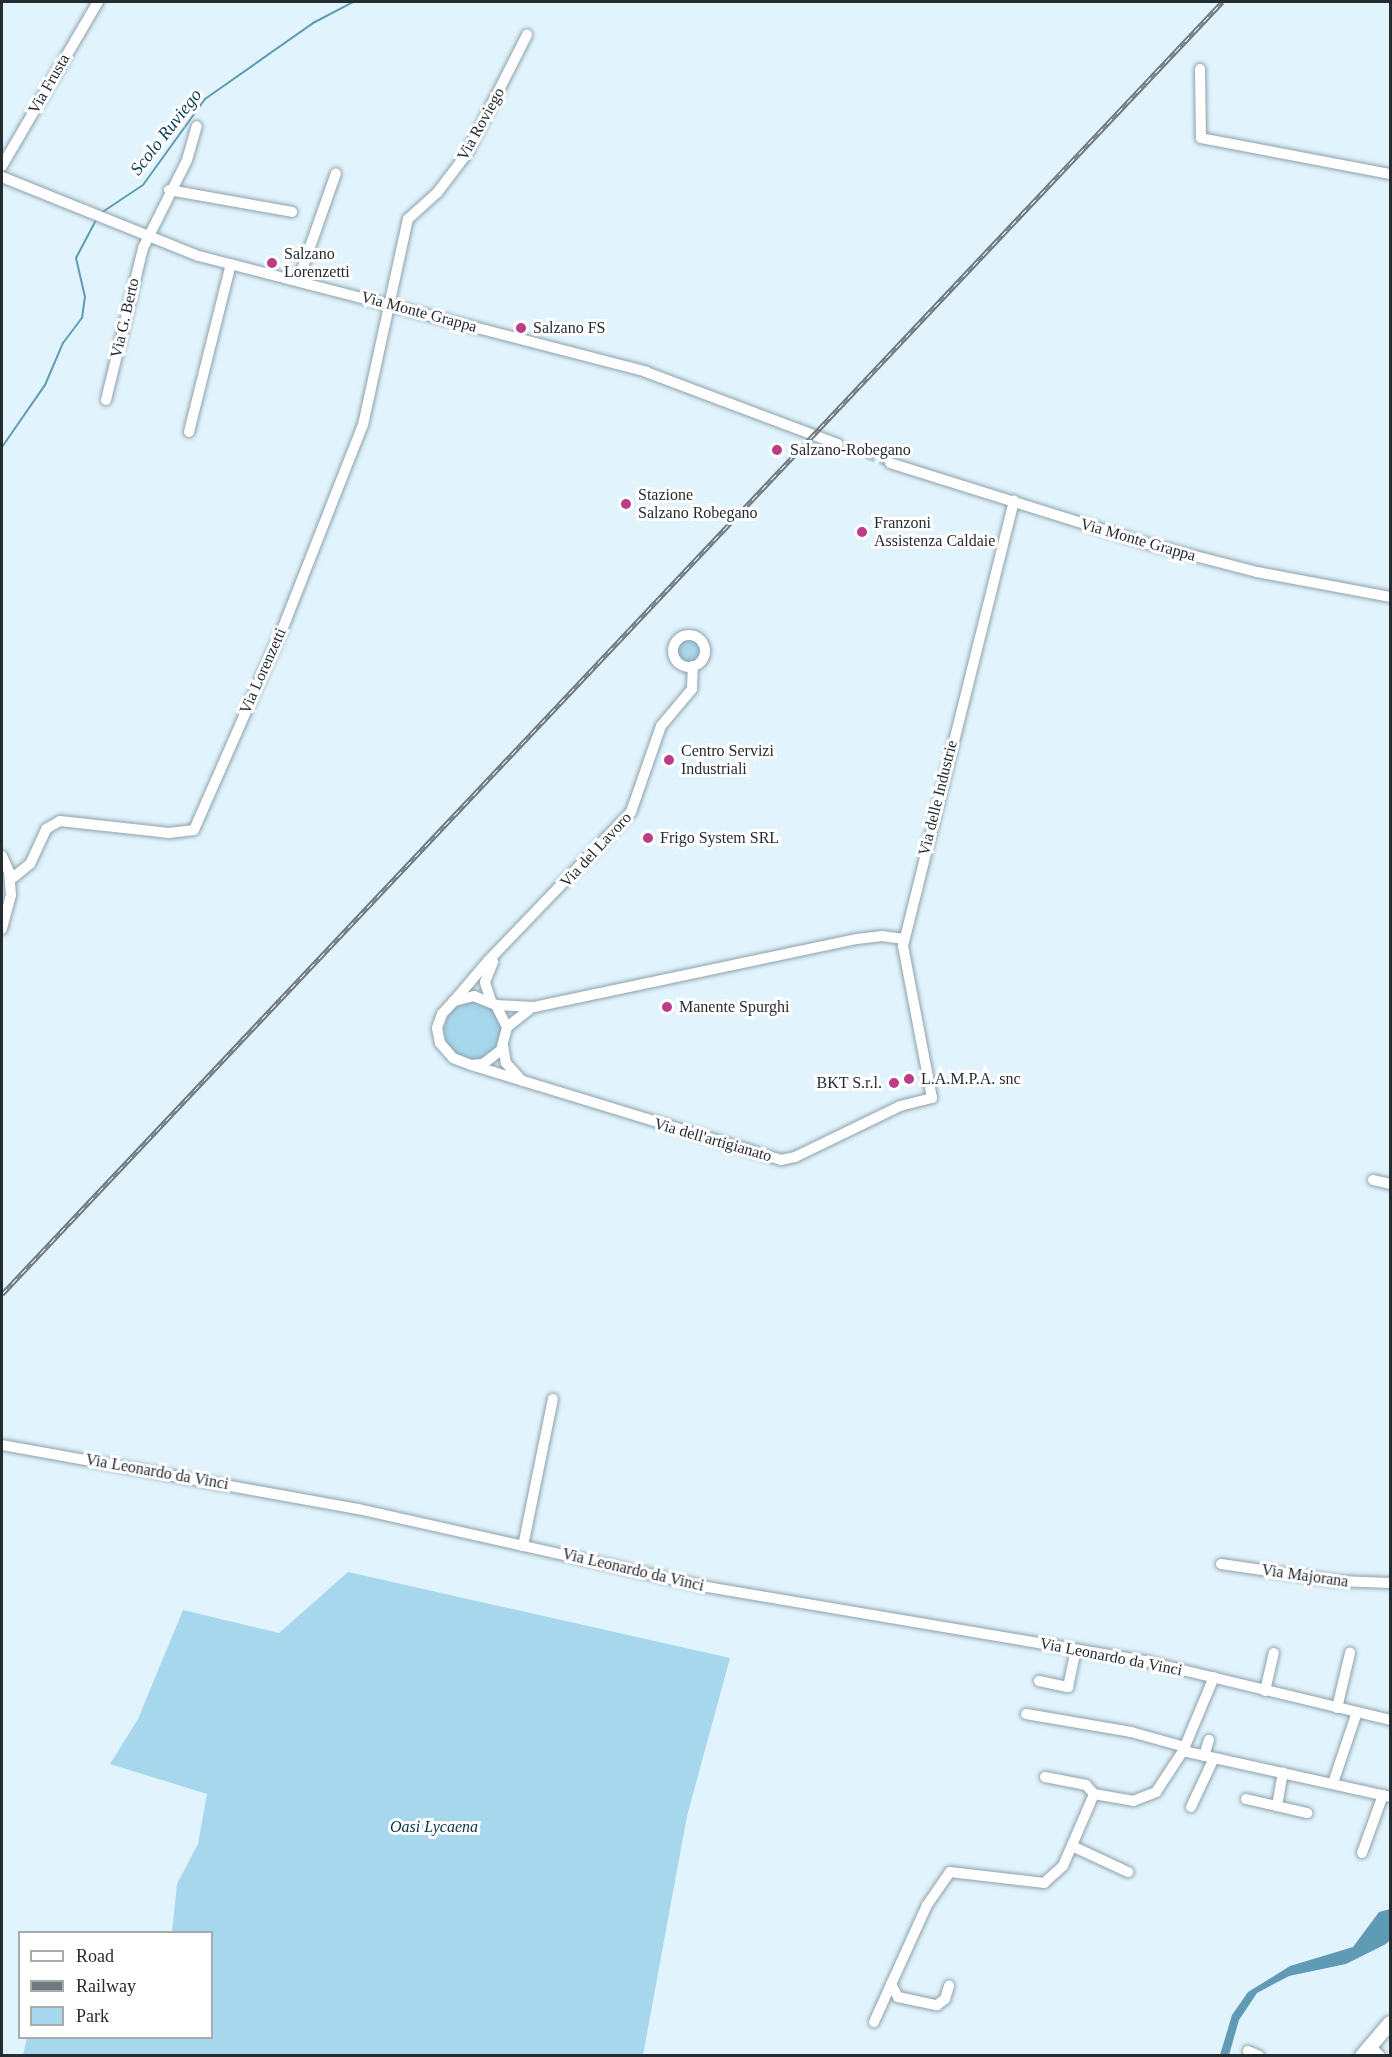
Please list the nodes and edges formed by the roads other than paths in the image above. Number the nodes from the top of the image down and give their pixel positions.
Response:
1 (98, 2) edge
2 (528, 35) dead end
3 (1200, 69) dead end
4 (197, 126) dead end
5 (2, 166) edge
6 (336, 173) dead end
7 (1390, 174) edge
8 (2, 177) edge
9 (169, 190) junction
10 (292, 212) dead end
11 (147, 236) junction
12 (231, 264) junction
13 (298, 281) junction
14 (387, 304) junction
15 (106, 400) dead end
16 (189, 432) dead end
17 (838, 444) tunnel mouth
18 (890, 463) tunnel mouth
19 (1014, 501) junction
20 (1390, 597) edge
21 (693, 666) dead end
22 (2, 856) edge
23 (10, 880) junction
24 (2, 929) edge
25 (904, 939) junction
26 (498, 954) junction
27 (454, 1001) junction
28 (494, 1003) junction
29 (534, 1007) junction
30 (507, 1027) junction
31 (503, 1045) junction
32 (471, 1065) junction
33 (522, 1081) junction
34 (932, 1098) joint
35 (1374, 1180) dead end
36 (1390, 1184) edge
37 (553, 1399) dead end
38 (2, 1445) edge
39 (523, 1545) junction
40 (1221, 1564) dead end
41 (1390, 1583) edge
42 (1076, 1650) junction
43 (1274, 1653) dead end
44 (1350, 1653) dead end
45 (1214, 1677) junction
46 (1039, 1681) dead end
47 (1265, 1690) junction
48 (1337, 1707) junction
49 (1357, 1712) junction
50 (1026, 1714) dead end
51 (1390, 1720) edge
52 (1209, 1740) dead end
53 (1184, 1749) junction
54 (1209, 1757) junction
55 (1283, 1773) junction
56 (1045, 1777) dead end
57 (1333, 1783) junction
58 (1094, 1794) junction
59 (1387, 1796) edge
60 (1246, 1799) dead end
61 (1277, 1806) junction
62 (1191, 1807) dead end
63 (1307, 1813) dead end
64 (1072, 1846) junction
65 (1362, 1853) dead end
66 (1128, 1872) dead end
67 (891, 1984) junction
68 (949, 1986) dead end
69 (874, 2022) dead end
70 (1390, 2023) edge
71 (1248, 2051) dead end
72 (1371, 2052) edge
73 (1259, 2055) edge

1 - 5 street, Via Frusta
2 - 14 street, Via Roviego
3 - 7 street
4 - 9 street, Via G. Berto
6 - 13 street
8 - 11 street, Via Monte Grappa
9 - 10 street
9 - 11 street, Via G. Berto
11 - 12 street, Via Monte Grappa
11 - 15 street, Via G. Berto
12 - 13 street, Via Monte Grappa
12 - 16 street
13 - 14 street, Via Monte Grappa
14 - 17 street, Via Monte Grappa
14 - 23 street, Via Lorenzetti
18 - 19 street, Via Monte Grappa
19 - 20 street, Via Monte Grappa
19 - 25 street, Via delle Industrie
21 - 26 street, Via del Lavoro
22 - 23 street
23 - 24 street
25 - 29 street
25 - 34 street, Via delle Industrie
26 - 27 street, Via del Lavoro
26 - 28 street, Via del Lavoro
27 - 28 street
27 - 32 street, Via dell'artigianato
28 - 29 street
28 - 30 street
29 - 30 street
30 - 31 street
31 - 32 street
31 - 33 street
32 - 33 street, Via dell'artigianato
33 - 34 street, Via dell'artigianato
35 - 36 street
37 - 39 street
38 - 39 street, Via Leonardo da Vinci
39 - 42 street, Via Leonardo da Vinci
40 - 41 street, Via Majorana
42 - 45 street, Via Leonardo da Vinci
42 - 46 street
43 - 47 street
44 - 48 street
45 - 47 street, Via Leonardo da Vinci
45 - 53 street
47 - 48 street, Via Leonardo da Vinci
48 - 49 street, Via Leonardo da Vinci
49 - 51 street, Via Leonardo da Vinci
49 - 57 street
50 - 53 street
52 - 54 street
53 - 54 street
53 - 58 street
54 - 55 street
54 - 62 street
55 - 57 street
55 - 61 street
56 - 58 street
57 - 59 street
58 - 64 street
59 - 65 street
60 - 61 street
61 - 63 street
64 - 66 street
64 - 67 street
67 - 68 street
67 - 69 street
70 - 72 main road
71 - 73 street

